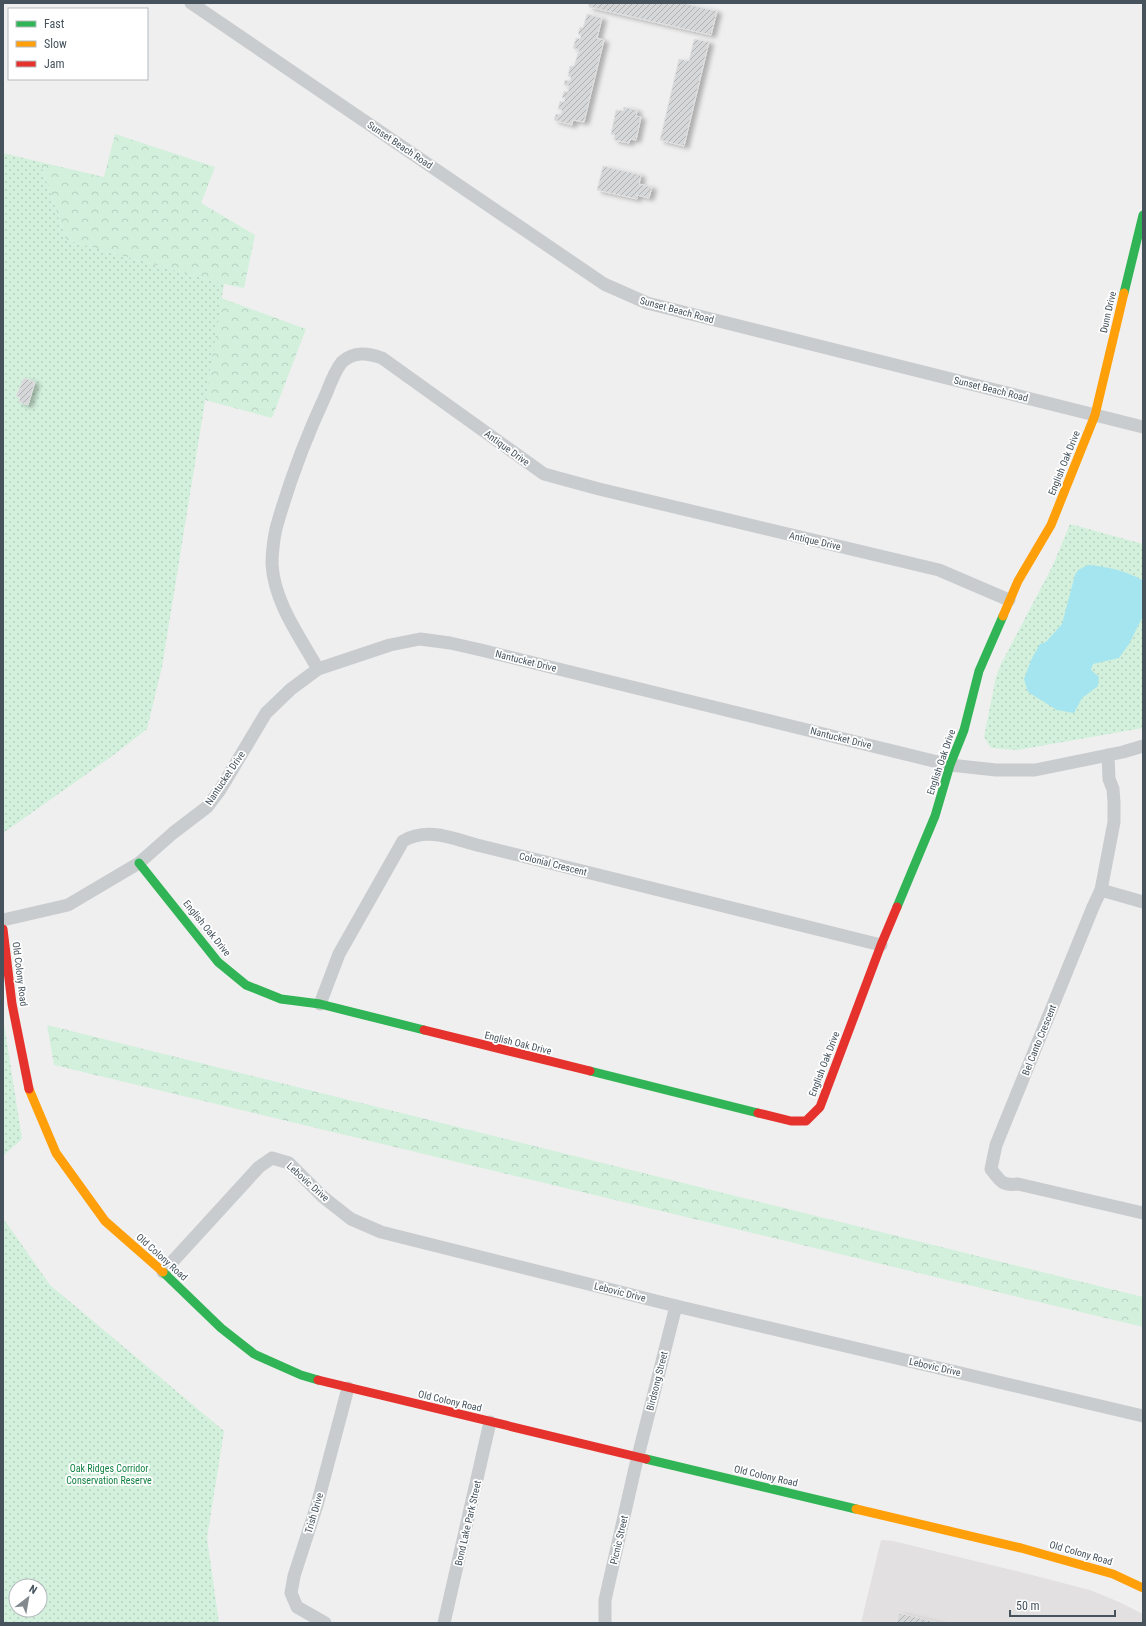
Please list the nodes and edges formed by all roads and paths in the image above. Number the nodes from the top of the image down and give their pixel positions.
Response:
1 (191, 3) edge
2 (1143, 215) edge
3 (1095, 415) junction
4 (1143, 427) edge
5 (1009, 600) junction
6 (318, 669) junction
7 (1143, 746) edge
8 (1108, 755) junction
9 (950, 765) junction
10 (139, 863) junction
11 (1101, 890) junction
12 (1143, 902) edge
13 (3, 920) edge
14 (3, 929) edge
15 (881, 946) junction
16 (320, 1004) junction
17 (1143, 1213) edge
18 (163, 1272) junction
19 (676, 1306) junction
20 (348, 1388) junction
21 (1143, 1416) edge
22 (490, 1422) junction
23 (638, 1457) junction
24 (1143, 1588) edge
25 (324, 1623) edge
26 (444, 1623) edge
27 (605, 1623) edge

1 - 3 street, Sunset Beach Road
2 - 3 street, Dunn Drive
3 - 4 street, Sunset Beach Road
3 - 5 street, English Oak Drive
5 - 6 street, Antique Drive
5 - 9 street, English Oak Drive
6 - 9 street, Nantucket Drive
6 - 10 street, Nantucket Drive
7 - 8 street, Nantucket Drive
8 - 9 street, Nantucket Drive
8 - 11 street, Bel Canto Crescent
9 - 15 street, English Oak Drive
10 - 13 street, Nantucket Drive
10 - 16 street, English Oak Drive
11 - 12 street
11 - 17 street, Bel Canto Crescent
14 - 18 street, Old Colony Road
15 - 16 street, Colonial Crescent
15 - 16 street, English Oak Drive
18 - 19 street, Lebovic Drive
18 - 20 street, Old Colony Road
19 - 21 street, Lebovic Drive
19 - 23 street, Birdsong Street
20 - 22 street, Old Colony Road
20 - 25 street, Trish Drive
22 - 23 street, Old Colony Road
22 - 26 street, Bond Lake Park Street
23 - 24 street, Old Colony Road
23 - 27 street, Picnic Street

